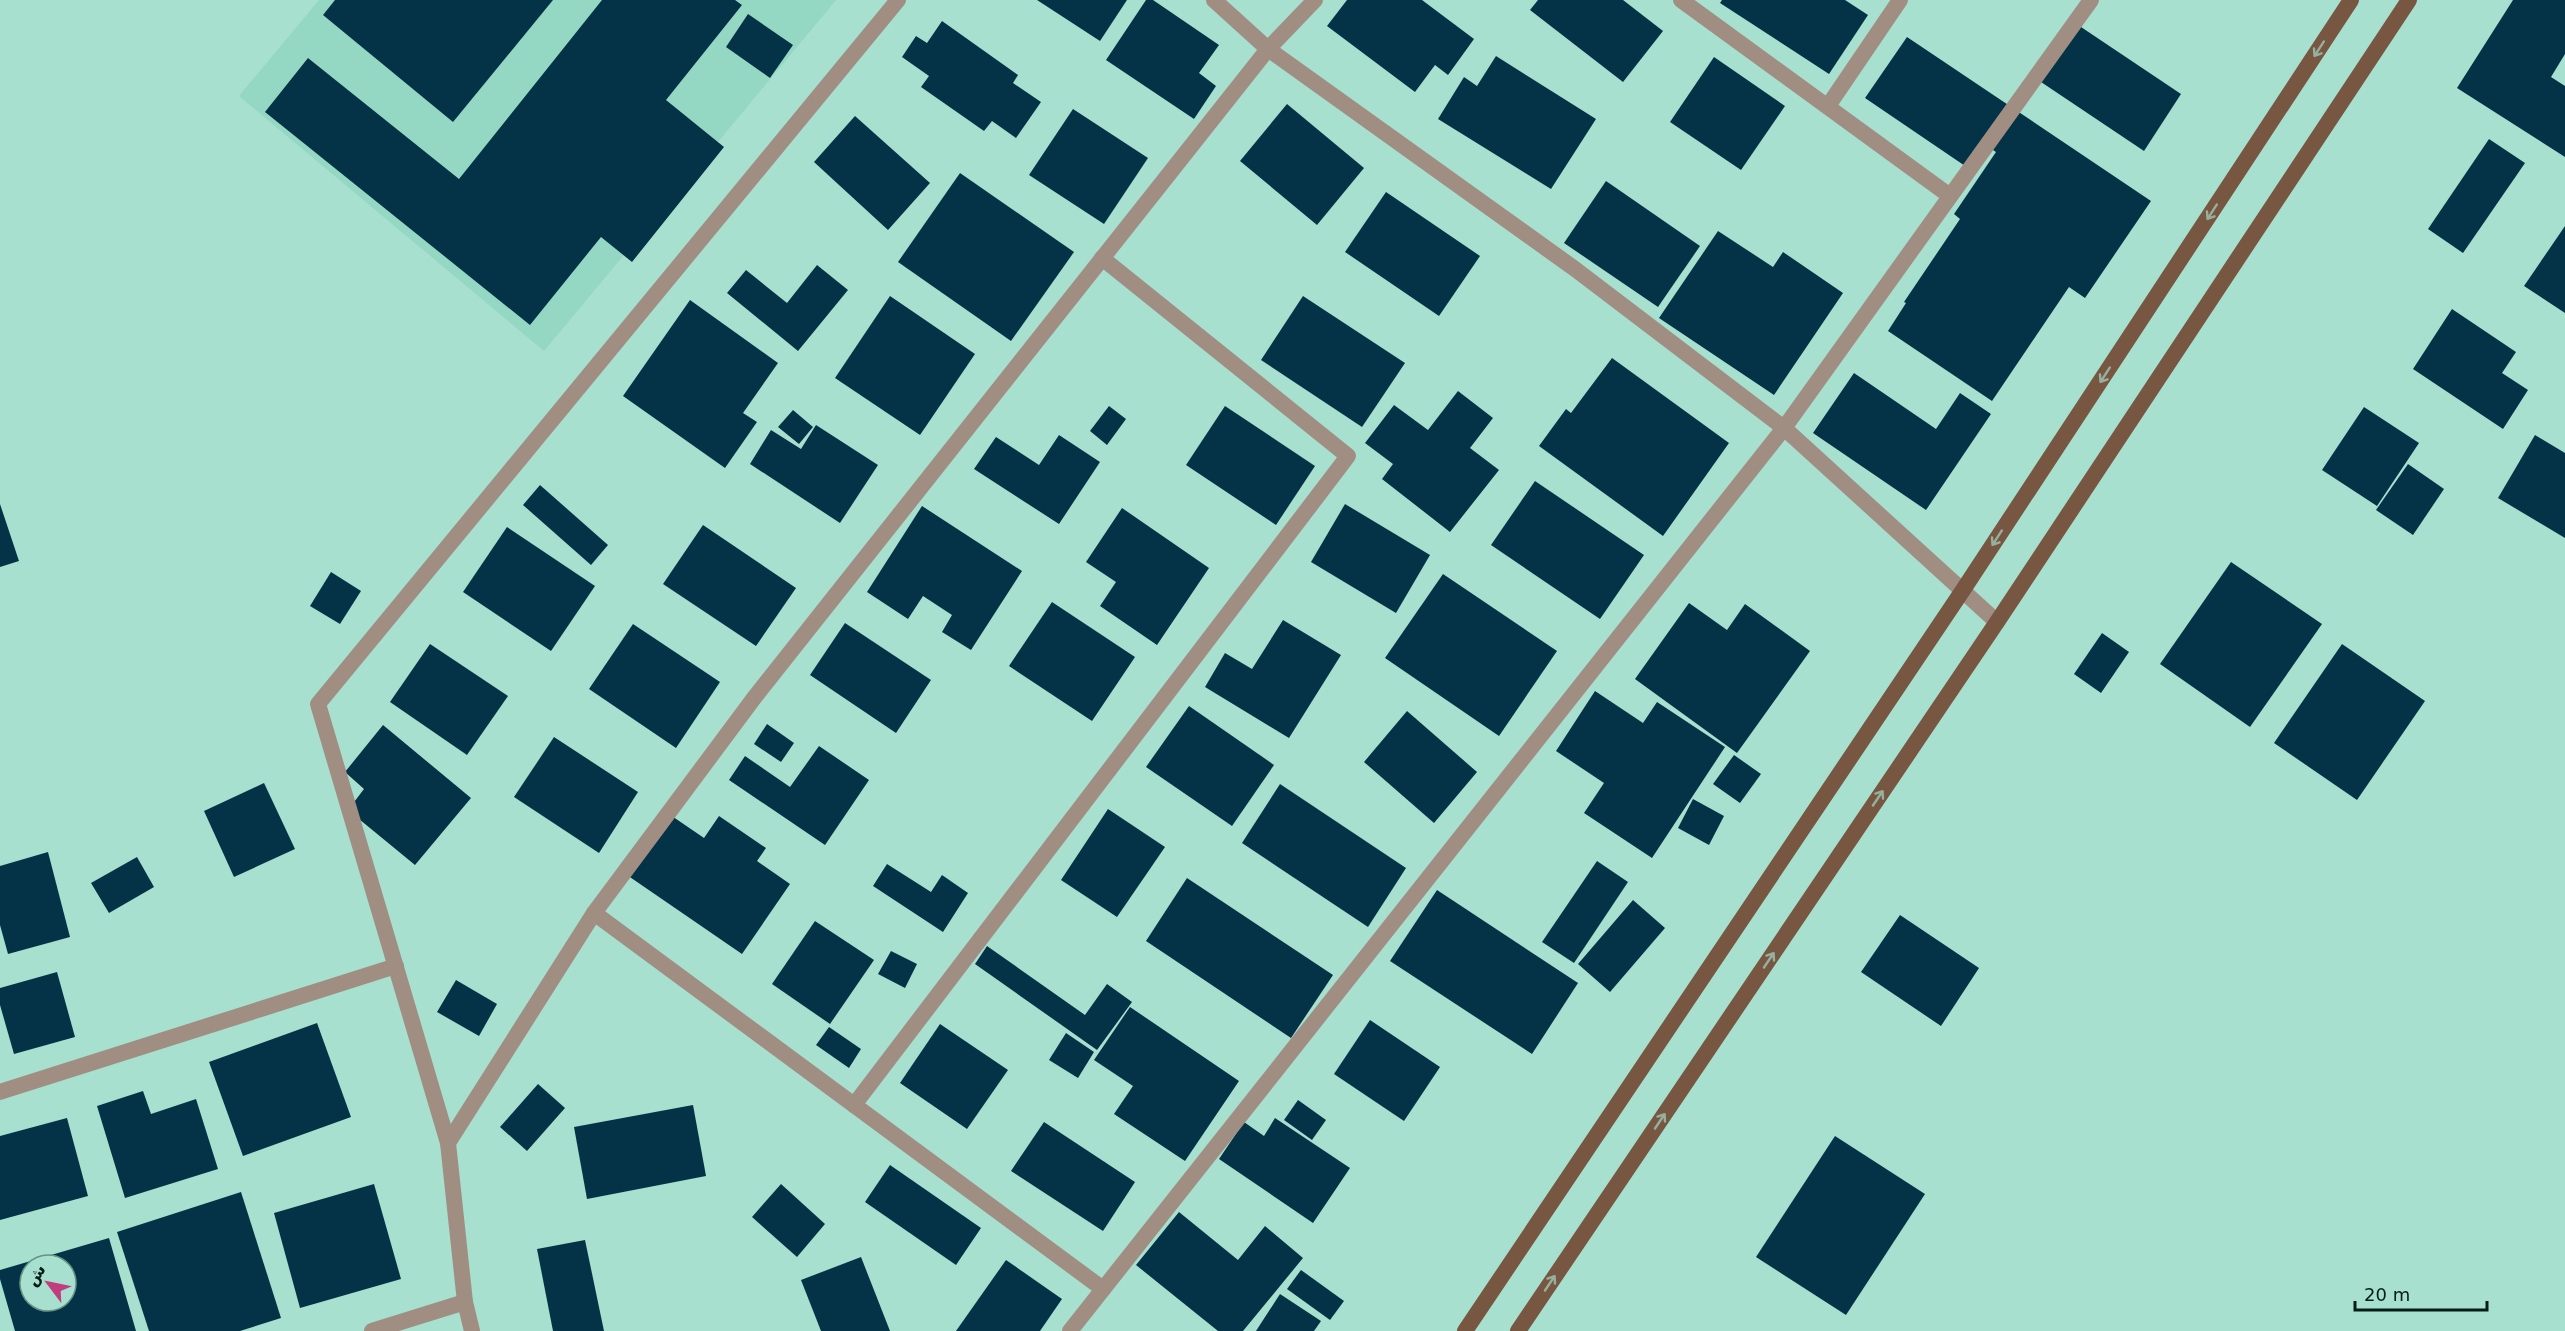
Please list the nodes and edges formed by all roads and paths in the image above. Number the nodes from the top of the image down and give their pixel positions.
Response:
1 (898, 0) edge
2 (1214, 0) edge
3 (1315, 0) edge
4 (1682, 0) edge
5 (1900, 0) edge
6 (2091, 0) edge
7 (2351, 0) edge
8 (2409, 0) edge
9 (1268, 49) junction
10 (1828, 106) junction
11 (1950, 196) junction
12 (1102, 258) junction
13 (1784, 428) junction
14 (1963, 590) junction
15 (1997, 622) junction
16 (594, 913) junction
17 (396, 966) junction
18 (0, 1092) edge
19 (854, 1106) junction
20 (448, 1143) junction
21 (1104, 1289) junction
22 (465, 1302) junction
23 (372, 1331) edge
24 (472, 1331) edge
25 (1070, 1331) edge
26 (1465, 1331) edge
27 (1518, 1331) edge

1 - 17 street
2 - 9 street
3 - 9 street
4 - 10 street
5 - 10 street
6 - 11 street
7 -> 14 main road
8 - 15 main road
9 - 12 street
9 - 13 street
10 - 11 street
11 - 13 street
12 - 16 street
12 - 19 street
13 - 14 street
13 - 21 street
14 - 15 street
14 - 26 main road
27 -> 15 main road
16 - 19 street
16 - 20 street
17 - 18 street
17 - 20 street
19 - 21 street
20 - 22 street
21 - 25 street
22 - 23 street
22 - 24 street

